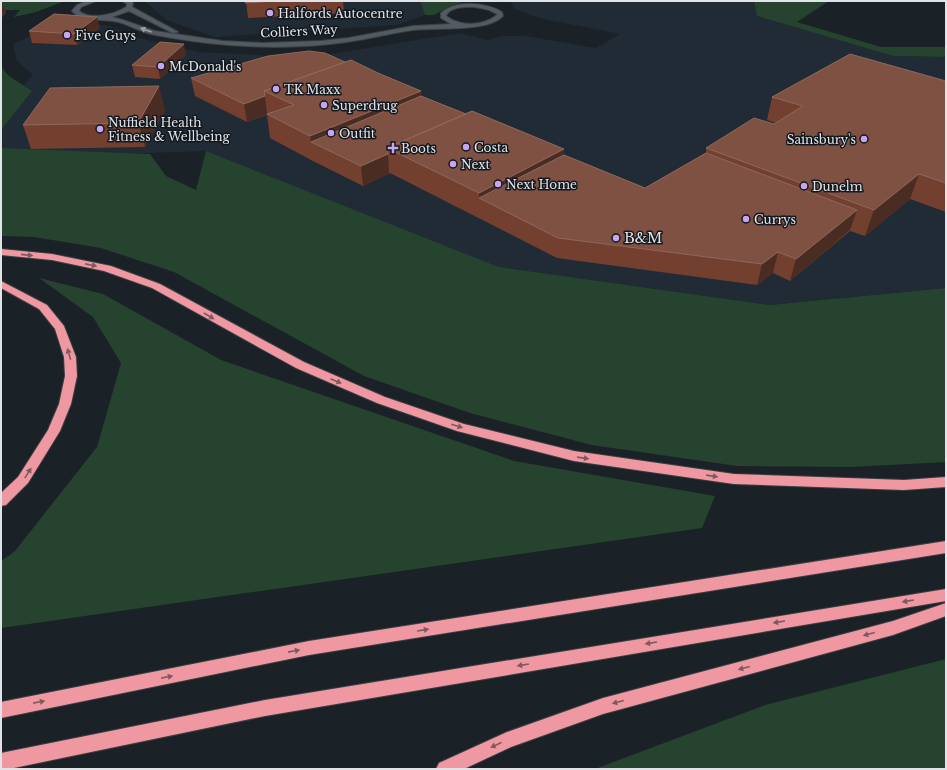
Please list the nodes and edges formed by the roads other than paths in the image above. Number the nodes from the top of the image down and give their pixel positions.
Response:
1 (93, 1) edge
2 (125, 1) edge
3 (80, 3) edge
4 (476, 3) edge
5 (130, 8) junction
6 (444, 16) junction
7 (101, 17) junction
8 (470, 25) junction
9 (413, 28) junction
10 (185, 37) junction
11 (1, 252) edge
12 (1, 284) edge
13 (946, 482) edge
14 (1, 501) edge
15 (946, 547) edge
16 (946, 595) edge
17 (946, 609) edge
18 (1, 710) edge
19 (1, 762) edge
20 (445, 769) edge

1 - 3 street, Colliers Way
2 - 5 street, Colliers Way
3 - 7 street, Colliers Way
4 - 6 street, Colliers Way
4 - 8 street, Colliers Way
5 - 7 street, Colliers Way
5 - 10 street, Colliers Way
6 - 8 street, Colliers Way
6 - 9 street, Colliers Way
10 -> 7 street, Colliers Way
8 - 9 street, Colliers Way
9 - 10 street, Colliers Way
11 -> 13 highway
14 -> 12 highway
18 -> 15 highway
16 -> 19 highway
17 -> 20 highway

